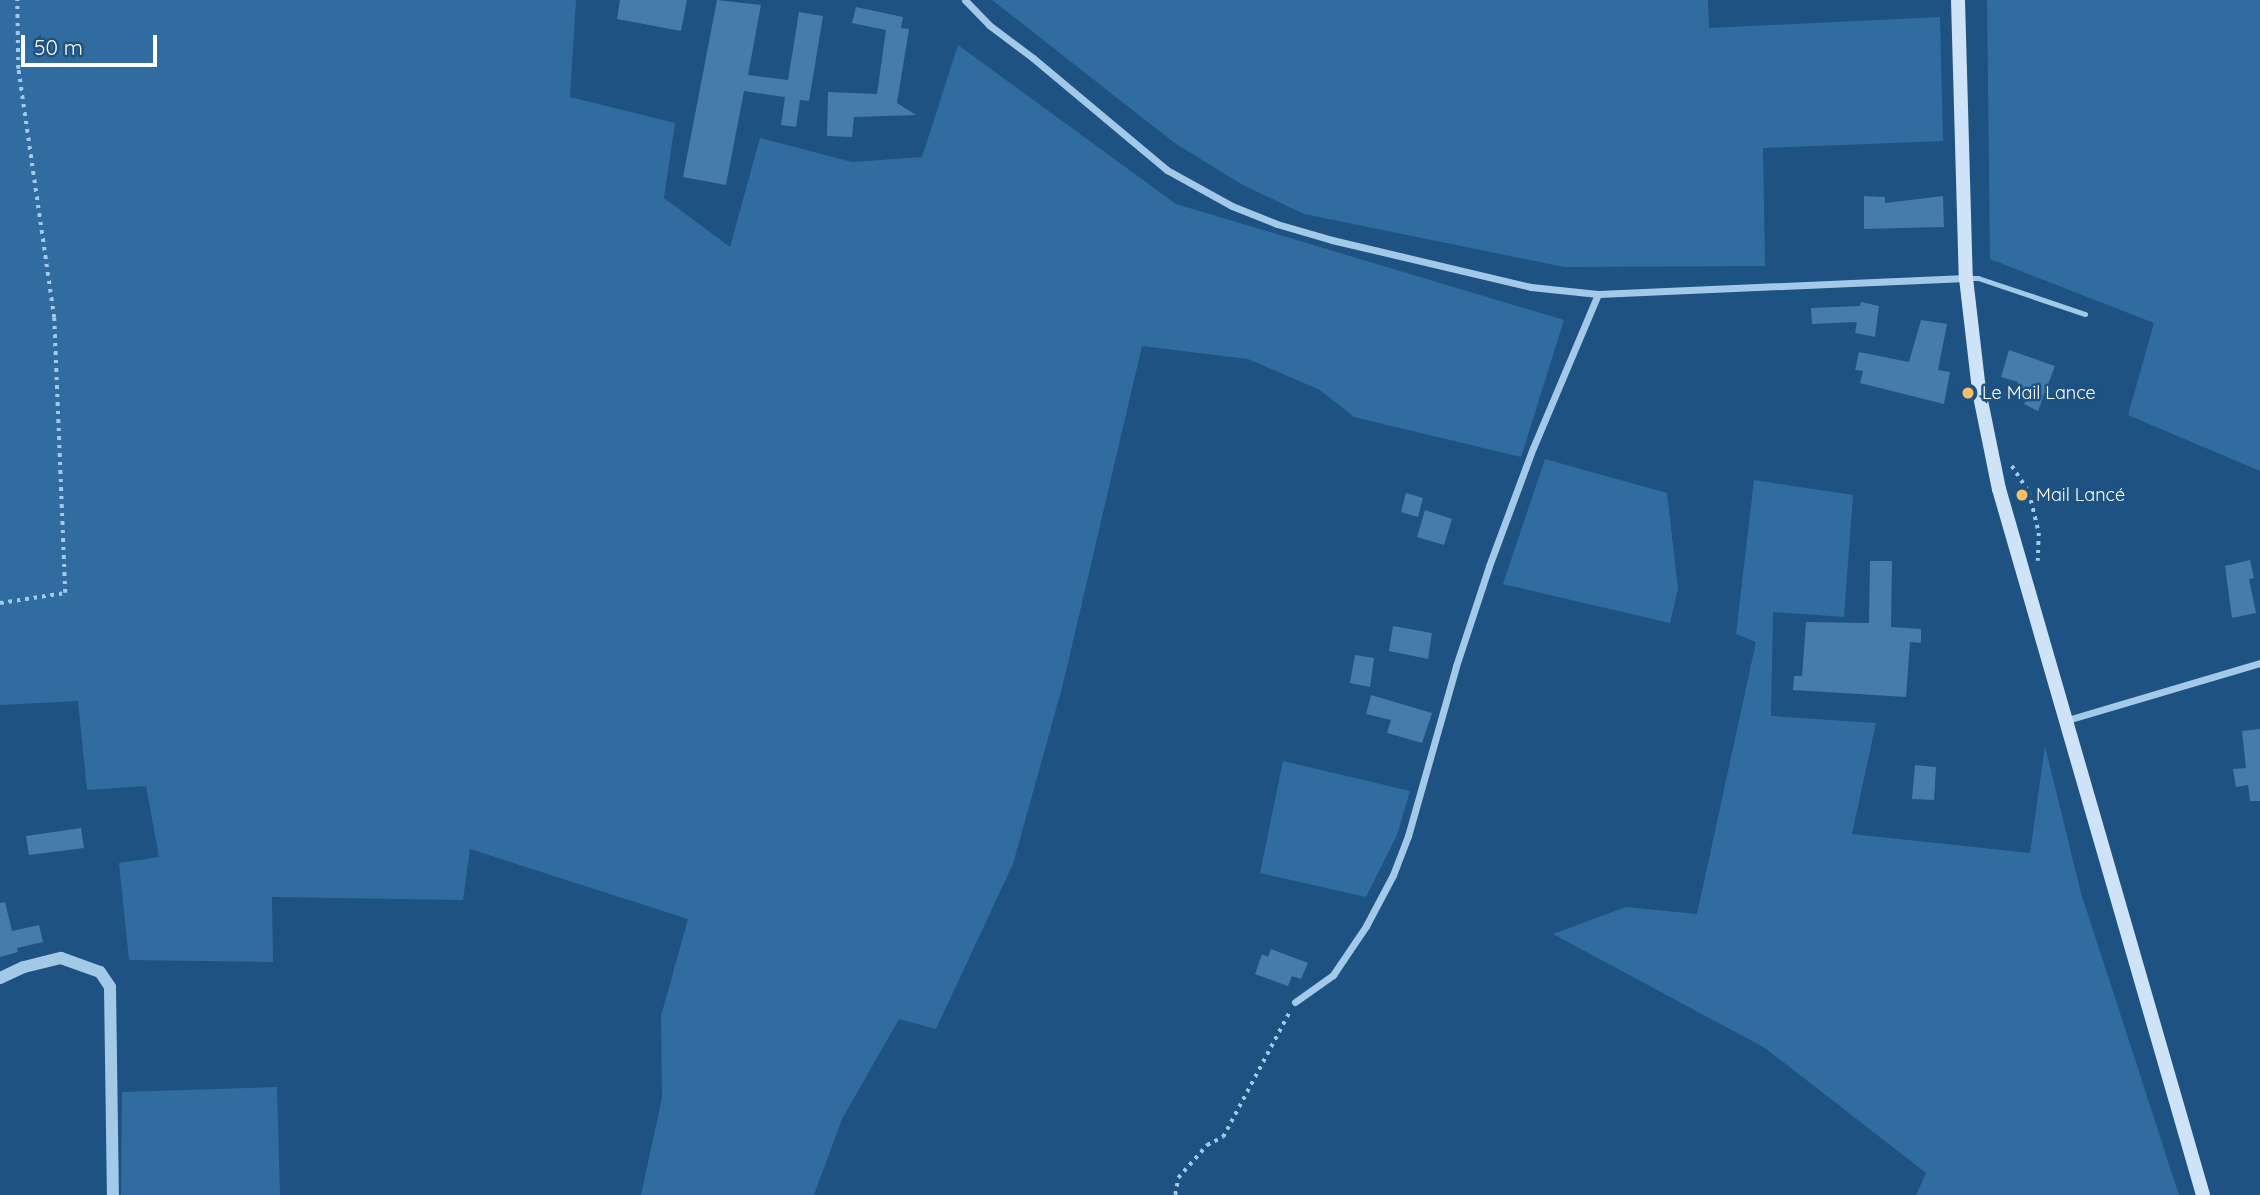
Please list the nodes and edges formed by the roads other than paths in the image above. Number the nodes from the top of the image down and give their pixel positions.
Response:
1 (965, 0) edge
2 (1958, 0) edge
3 (1966, 278) junction
4 (1598, 295) junction
5 (2085, 314) dead end
6 (2260, 663) edge
7 (2064, 721) junction
8 (0, 978) edge
9 (1295, 1002) road end
10 (114, 1195) edge
11 (2203, 1195) edge

1 - 4 street
2 - 3 main road
3 - 4 street
3 - 5 lane
3 - 7 main road
4 - 9 street
6 - 7 street
7 - 11 main road
8 - 10 street

